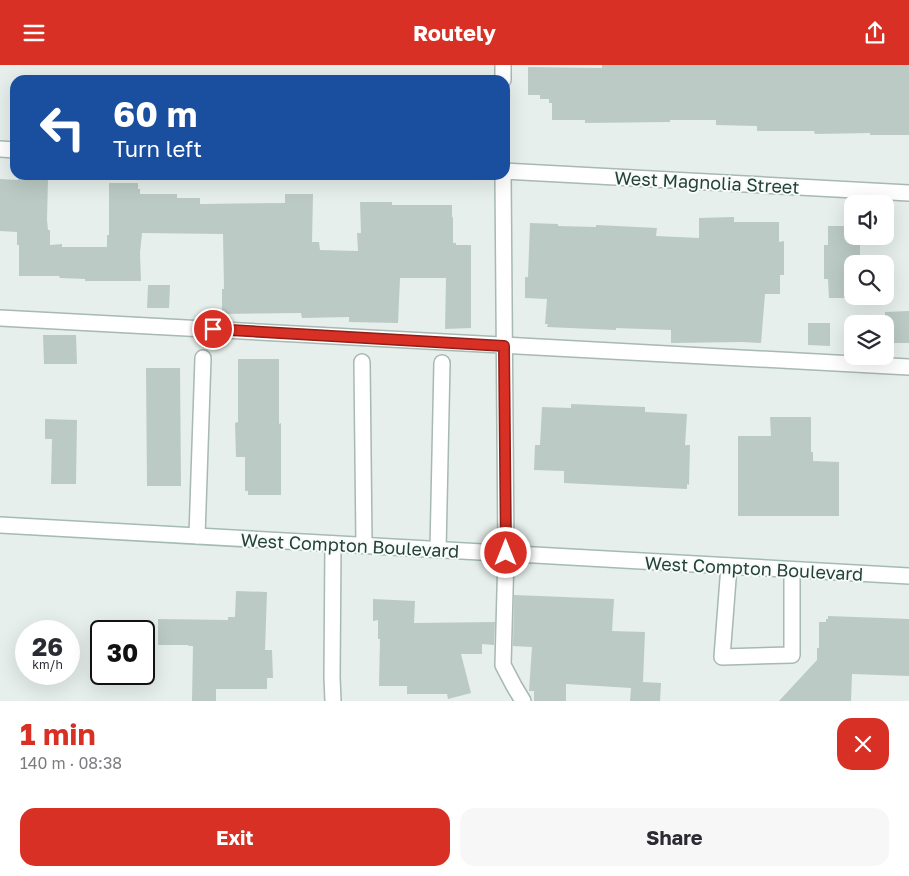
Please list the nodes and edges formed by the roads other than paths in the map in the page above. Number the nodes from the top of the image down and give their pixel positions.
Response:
1 (510, 171) edge
2 (504, 180) edge
3 (909, 193) edge
4 (0, 318) edge
5 (504, 346) junction
6 (203, 358) dead end
7 (362, 362) dead end
8 (442, 363) dead end
9 (909, 367) edge
10 (0, 525) edge
11 (196, 536) junction
12 (333, 544) junction
13 (364, 545) junction
14 (438, 550) junction
15 (506, 553) junction
16 (729, 566) junction
17 (792, 570) junction
18 (909, 576) edge
19 (333, 701) edge
20 (523, 701) edge

1 - 3 street, West Magnolia Street
2 - 5 street
4 - 5 street
5 - 9 street
5 - 15 street
6 - 11 street
7 - 13 street
8 - 14 street
10 - 11 street, West Compton Boulevard
11 - 12 street, West Compton Boulevard
12 - 13 street, West Compton Boulevard
12 - 19 street
13 - 14 street, West Compton Boulevard
14 - 15 street, West Compton Boulevard
15 - 16 street, West Compton Boulevard
15 - 20 street
16 - 17 street, West Compton Boulevard
16 - 17 street
17 - 18 street, West Compton Boulevard

